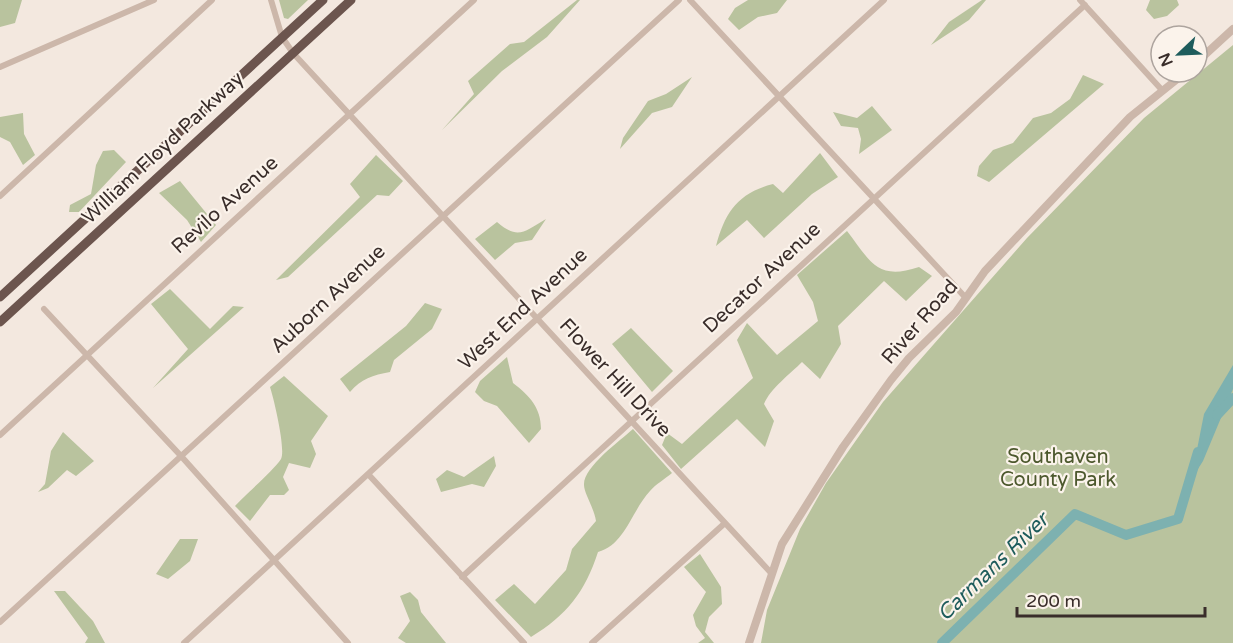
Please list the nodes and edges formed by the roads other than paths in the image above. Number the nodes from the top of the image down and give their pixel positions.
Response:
1 (154, 0) edge
2 (212, 0) edge
3 (272, 0) edge
4 (323, 0) edge
5 (351, 0) edge
6 (474, 0) edge
7 (679, 0) edge
8 (690, 0) edge
9 (884, 0) edge
10 (1082, 3) edge
11 (1233, 29) edge
12 (288, 45) junction
13 (1209, 51) edge
14 (0, 67) edge
15 (1168, 84) edge
16 (1161, 89) junction
17 (779, 96) junction
18 (349, 114) junction
19 (0, 196) edge
20 (872, 198) junction
21 (443, 215) junction
22 (0, 297) edge
23 (965, 297) junction
24 (44, 309) dead end
25 (537, 318) junction
26 (0, 322) edge
27 (84, 355) junction
28 (631, 420) junction
29 (0, 435) edge
30 (181, 456) junction
31 (368, 474) junction
32 (725, 523) junction
33 (273, 559) junction
34 (772, 574) junction
35 (462, 577) junction
36 (0, 622) edge
37 (184, 643) edge
38 (348, 643) edge
39 (524, 643) edge
40 (592, 643) edge
41 (749, 643) edge

1 - 14 street
2 - 19 street
3 - 12 street
4 - 12 highway, William Floyd Parkway
5 - 12 highway, William Floyd Parkway
6 - 18 street, Revilo Avenue
7 - 21 street, Auborn Avenue
8 - 17 street
9 - 17 street, West End Avenue
10 - 16 street
10 - 20 street, Decator Avenue
11 - 13 street
12 - 18 street, Flower Hill Drive
12 - 22 highway, William Floyd Parkway
12 - 26 highway, William Floyd Parkway
15 - 16 street, River Road
16 - 23 street, River Road
17 - 20 street
17 - 25 street, West End Avenue
18 - 21 street, Flower Hill Drive
18 - 27 street, Revilo Avenue
20 - 23 street
20 - 28 street, Decator Avenue
21 - 25 street, Flower Hill Drive
21 - 30 street, Auborn Avenue
23 - 34 street, River Road
24 - 27 street
25 - 28 street, Flower Hill Drive
25 - 31 street, West End Avenue
27 - 29 street, Revilo Avenue
27 - 30 street
28 - 32 street, Flower Hill Drive
28 - 35 street, Decator Avenue
30 - 33 street
30 - 36 street, Auborn Avenue
31 - 33 street, West End Avenue
31 - 35 street
32 - 34 street, Flower Hill Drive
32 - 40 street
33 - 37 street, West End Avenue
33 - 38 street
34 - 41 street, River Road
35 - 39 street

